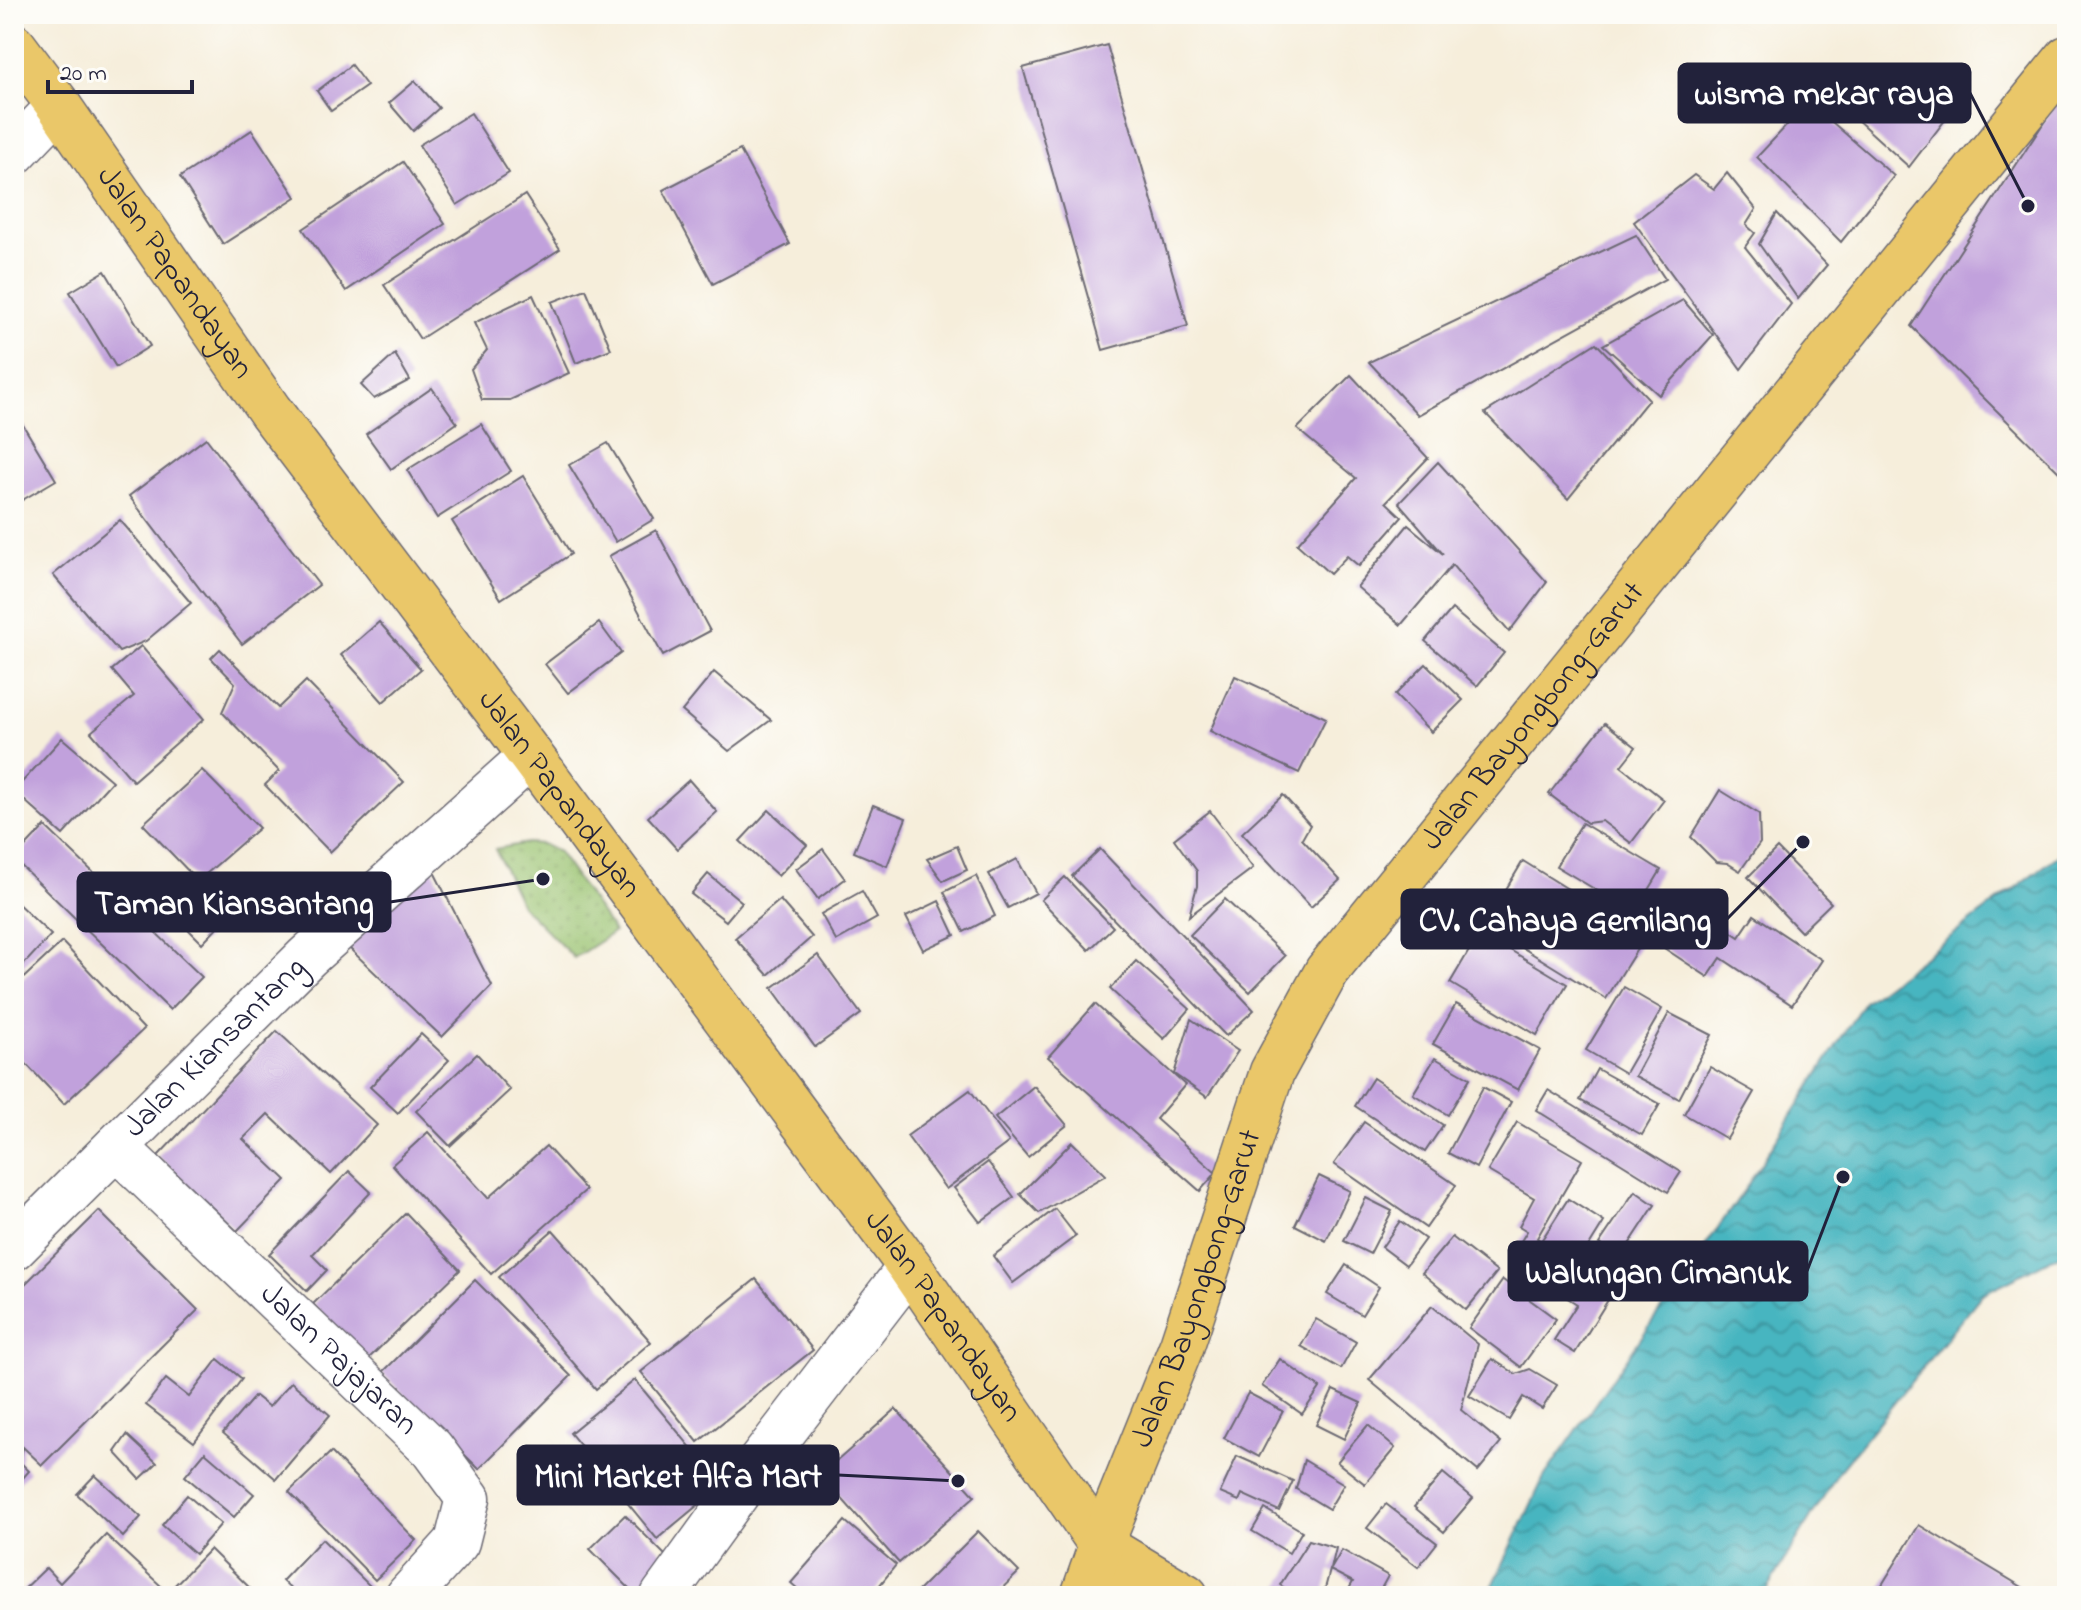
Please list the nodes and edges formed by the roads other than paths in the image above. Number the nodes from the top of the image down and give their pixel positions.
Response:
1 (14, 46) edge
2 (2067, 58) edge
3 (59, 106) junction
4 (14, 153) edge
5 (531, 756) junction
6 (116, 1147) junction
7 (14, 1248) edge
8 (910, 1267) junction
9 (1101, 1545) junction
10 (408, 1596) edge
11 (663, 1596) edge
12 (1083, 1596) edge
13 (1121, 1596) edge
14 (1186, 1596) edge

1 - 3 main road, Jalan Papandayan
2 - 9 main road, Jalan Bayongbong-Garut
3 - 4 street
3 - 5 main road, Jalan Papandayan
5 - 6 street, Jalan Kiansantang
5 - 8 main road, Jalan Papandayan
6 - 7 street, Jalan Kiansantang
6 - 10 street, Jalan Pajajaran
8 - 9 main road, Jalan Papandayan
8 - 11 street
9 - 12 main road, Jalan Bayongbong-Garut
9 - 13 main road
9 - 14 main road

